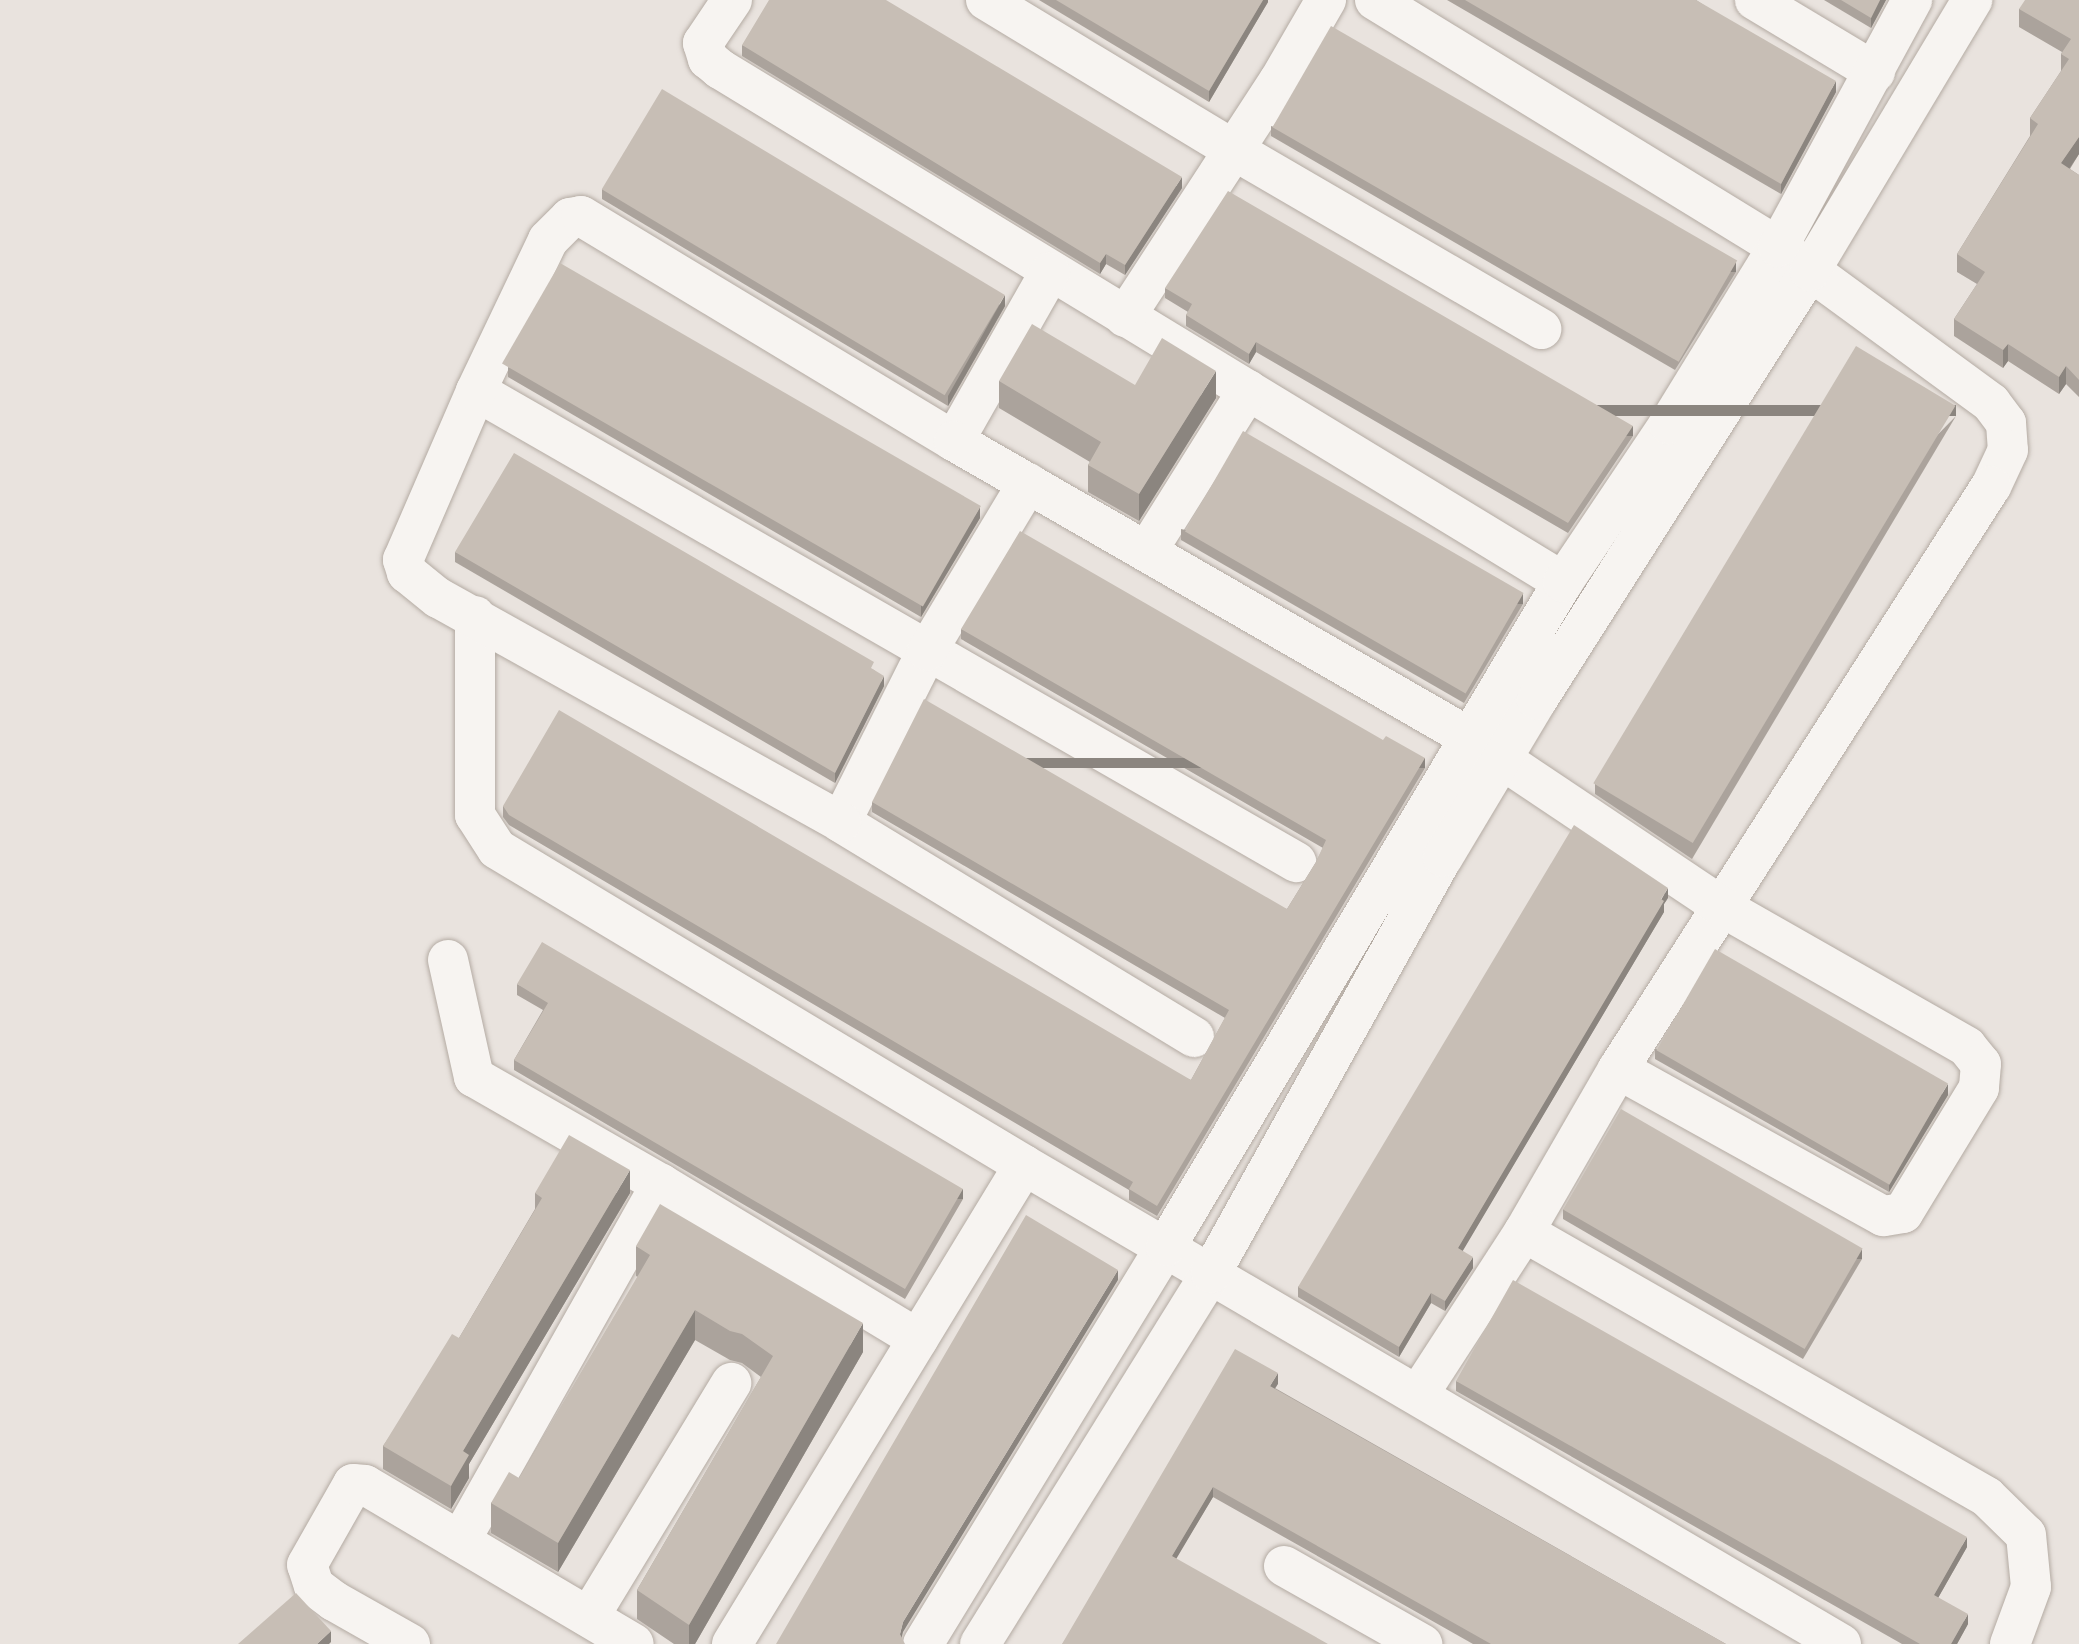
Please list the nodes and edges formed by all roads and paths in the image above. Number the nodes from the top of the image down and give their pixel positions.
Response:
1 (732, 0) edge
2 (986, 0) edge
3 (1326, 0) edge
4 (1375, 0) edge
5 (1755, 0) edge
6 (1912, 0) edge
7 (1972, 0) edge
8 (1875, 72) junction
9 (1232, 149) junction
10 (1778, 247) junction
11 (1810, 271) junction
12 (1050, 272) junction
13 (1125, 317) junction
14 (1541, 329) dead end
15 (1248, 390) junction
16 (476, 391) junction
17 (954, 441) junction
18 (1028, 483) junction
19 (1147, 551) junction
20 (1563, 582) junction
21 (475, 616) junction
22 (927, 651) junction
23 (1487, 748) junction
24 (841, 822) junction
25 (1296, 862) dead end
26 (1722, 907) junction
27 (448, 960) dead end
28 (1194, 1037) dead end
29 (1618, 1069) junction
30 (1024, 1165) junction
31 (661, 1184) junction
32 (1524, 1232) junction
33 (1166, 1246) junction
34 (1211, 1273) junction
35 (918, 1339) junction
36 (731, 1383) dead end
37 (1418, 1395) junction
38 (460, 1541) junction
39 (1284, 1566) dead end
40 (589, 1617) junction
41 (384, 1639) edge
42 (634, 1644) edge
43 (732, 1644) edge
44 (923, 1644) edge
45 (980, 1644) edge
46 (1422, 1644) edge
47 (1841, 1644) edge
48 (2010, 1644) edge

1 - 12 street
2 - 9 street
3 - 9 street
4 - 10 street
5 - 8 street
6 - 8 street
7 - 11 street
8 - 10 street
9 - 13 street
9 - 14 street
10 - 11 street
10 - 20 street
11 - 23 street
11 - 26 street
12 - 13 street
12 - 17 street
13 - 15 street
15 - 19 street
15 - 20 street
16 - 17 street
16 - 21 street
16 - 22 street
17 - 18 street
18 - 19 street
18 - 22 street
19 - 23 street
20 - 23 street
21 - 24 street
21 - 30 street
22 - 24 street
22 - 25 street
23 - 26 street
23 - 33 street
23 - 34 street
24 - 28 street
26 - 29 street
26 - 29 street
27 - 31 street
29 - 32 street
30 - 33 street
30 - 35 street
31 - 35 street
31 - 38 street
32 - 37 street
32 - 48 street
33 - 34 street
33 - 44 street
34 - 37 street
34 - 45 street
35 - 43 street
36 - 40 street
37 - 47 street
38 - 40 street
38 - 41 street
39 - 46 street
40 - 42 street

